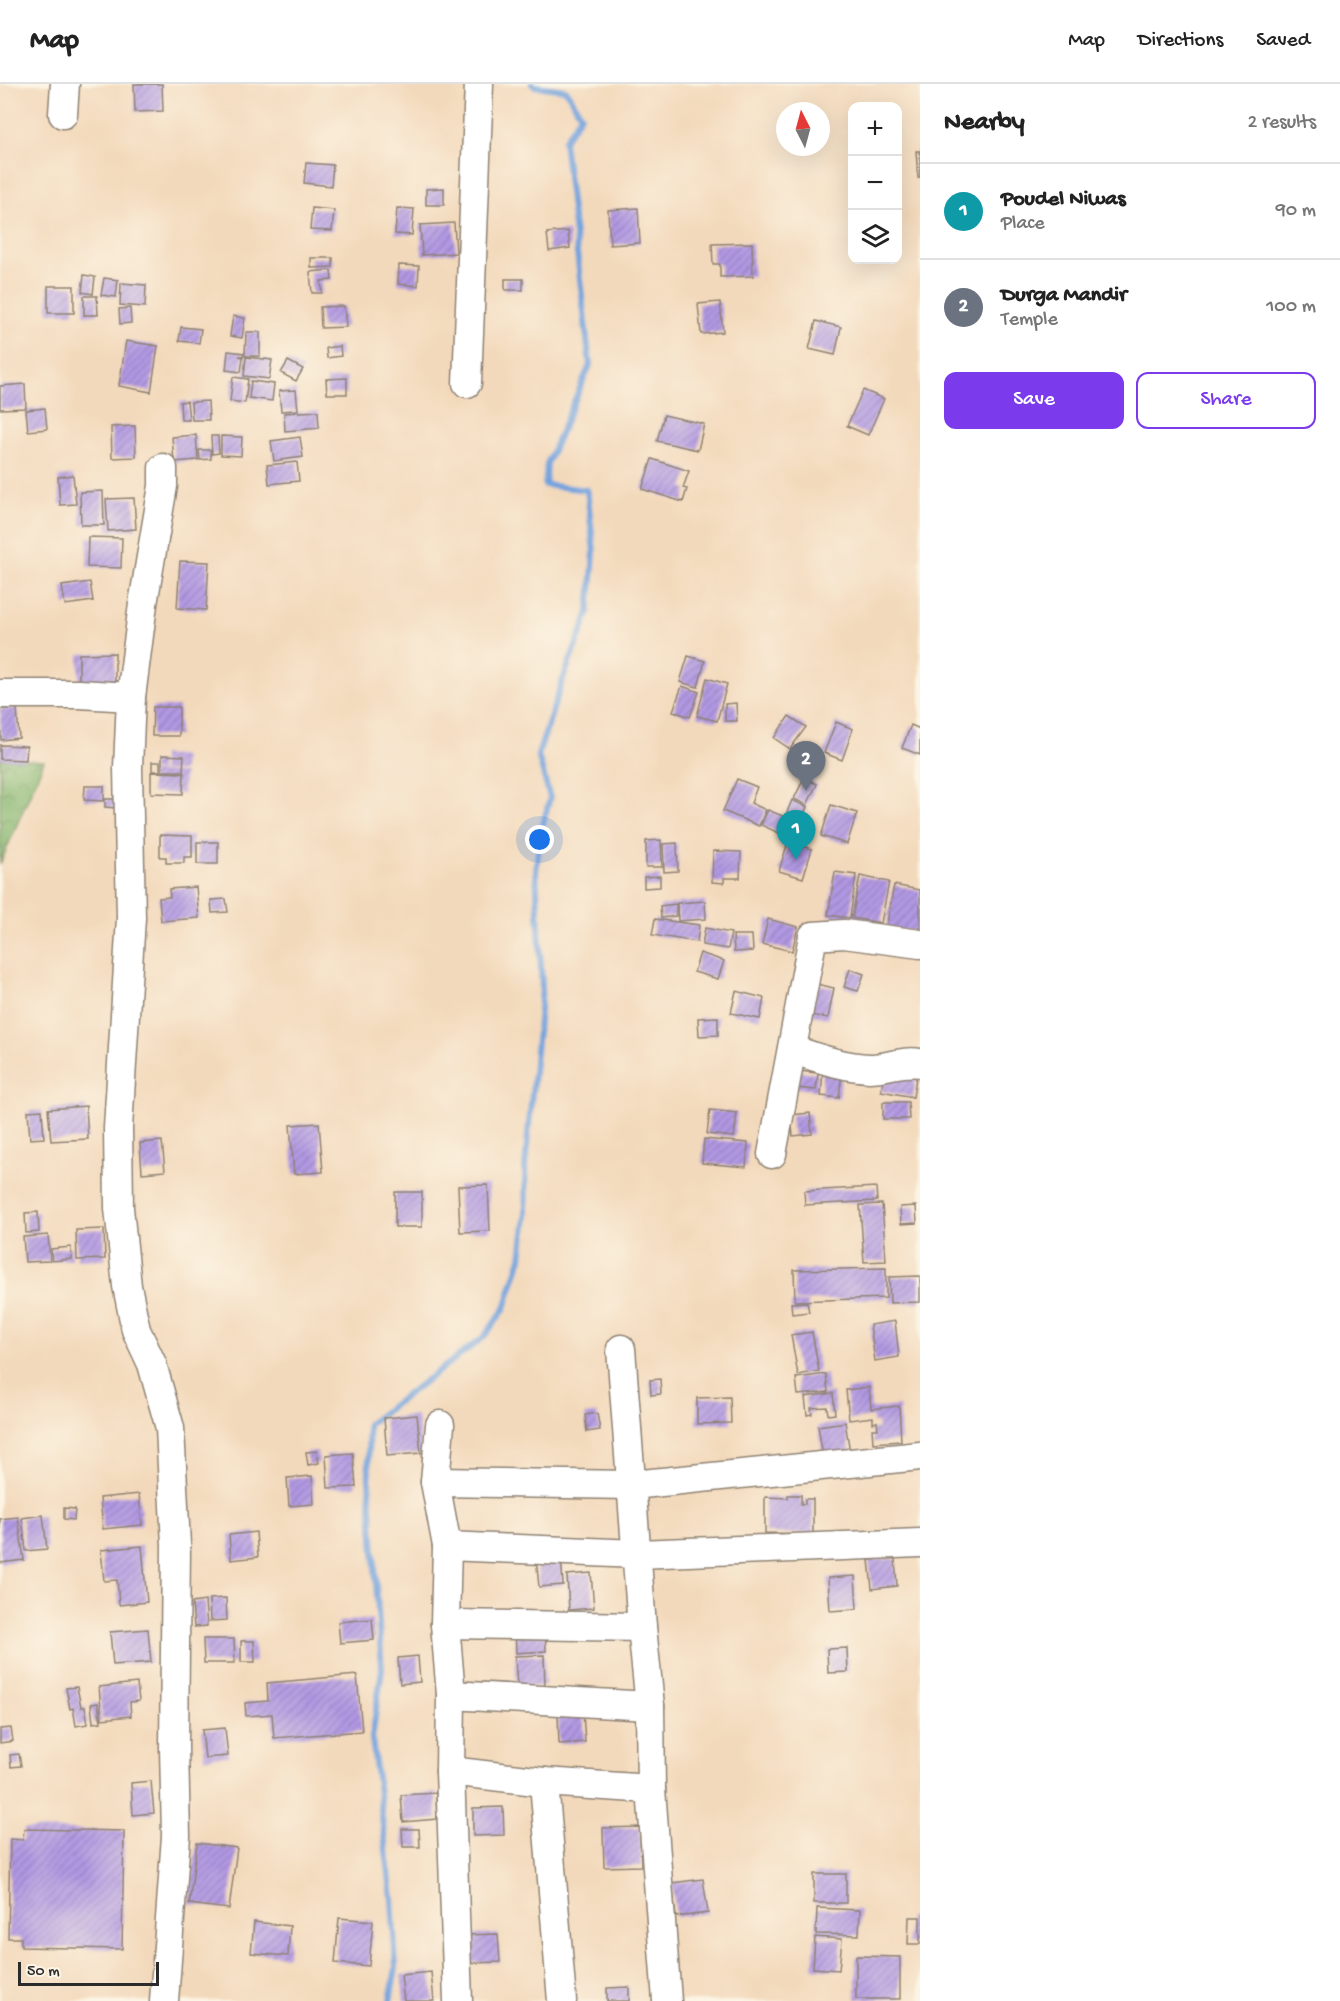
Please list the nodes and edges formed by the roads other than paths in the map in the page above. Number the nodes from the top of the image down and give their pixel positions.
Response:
1 (64, 84) edge
2 (479, 84) edge
3 (63, 114) dead end
4 (467, 383) dead end
5 (163, 468) dead end
6 (0, 694) edge
7 (131, 697) junction
8 (920, 944) edge
9 (792, 1049) junction
10 (920, 1063) edge
11 (772, 1154) dead end
12 (621, 1349) dead end
13 (440, 1425) dead end
14 (920, 1456) edge
15 (435, 1482) junction
16 (632, 1485) junction
17 (920, 1543) edge
18 (447, 1546) junction
19 (637, 1554) junction
20 (445, 1624) junction
21 (642, 1627) junction
22 (451, 1695) junction
23 (650, 1706) junction
24 (450, 1771) junction
25 (544, 1782) junction
26 (651, 1789) junction
27 (164, 2001) edge
28 (458, 2001) edge
29 (562, 2001) edge
30 (667, 2001) edge

1 - 3 street
2 - 4 street
5 - 7 street
6 - 7 street
7 - 27 street
8 - 9 street
9 - 10 street
9 - 11 street
12 - 16 street
13 - 15 street
14 - 16 street
15 - 16 street
15 - 18 street
16 - 19 street
17 - 19 street
18 - 19 street
18 - 20 street
19 - 21 street
20 - 21 street
20 - 22 street
21 - 23 street
22 - 23 street
22 - 24 street
23 - 26 street
24 - 25 street
24 - 28 street
25 - 26 street
25 - 29 street
26 - 30 street

